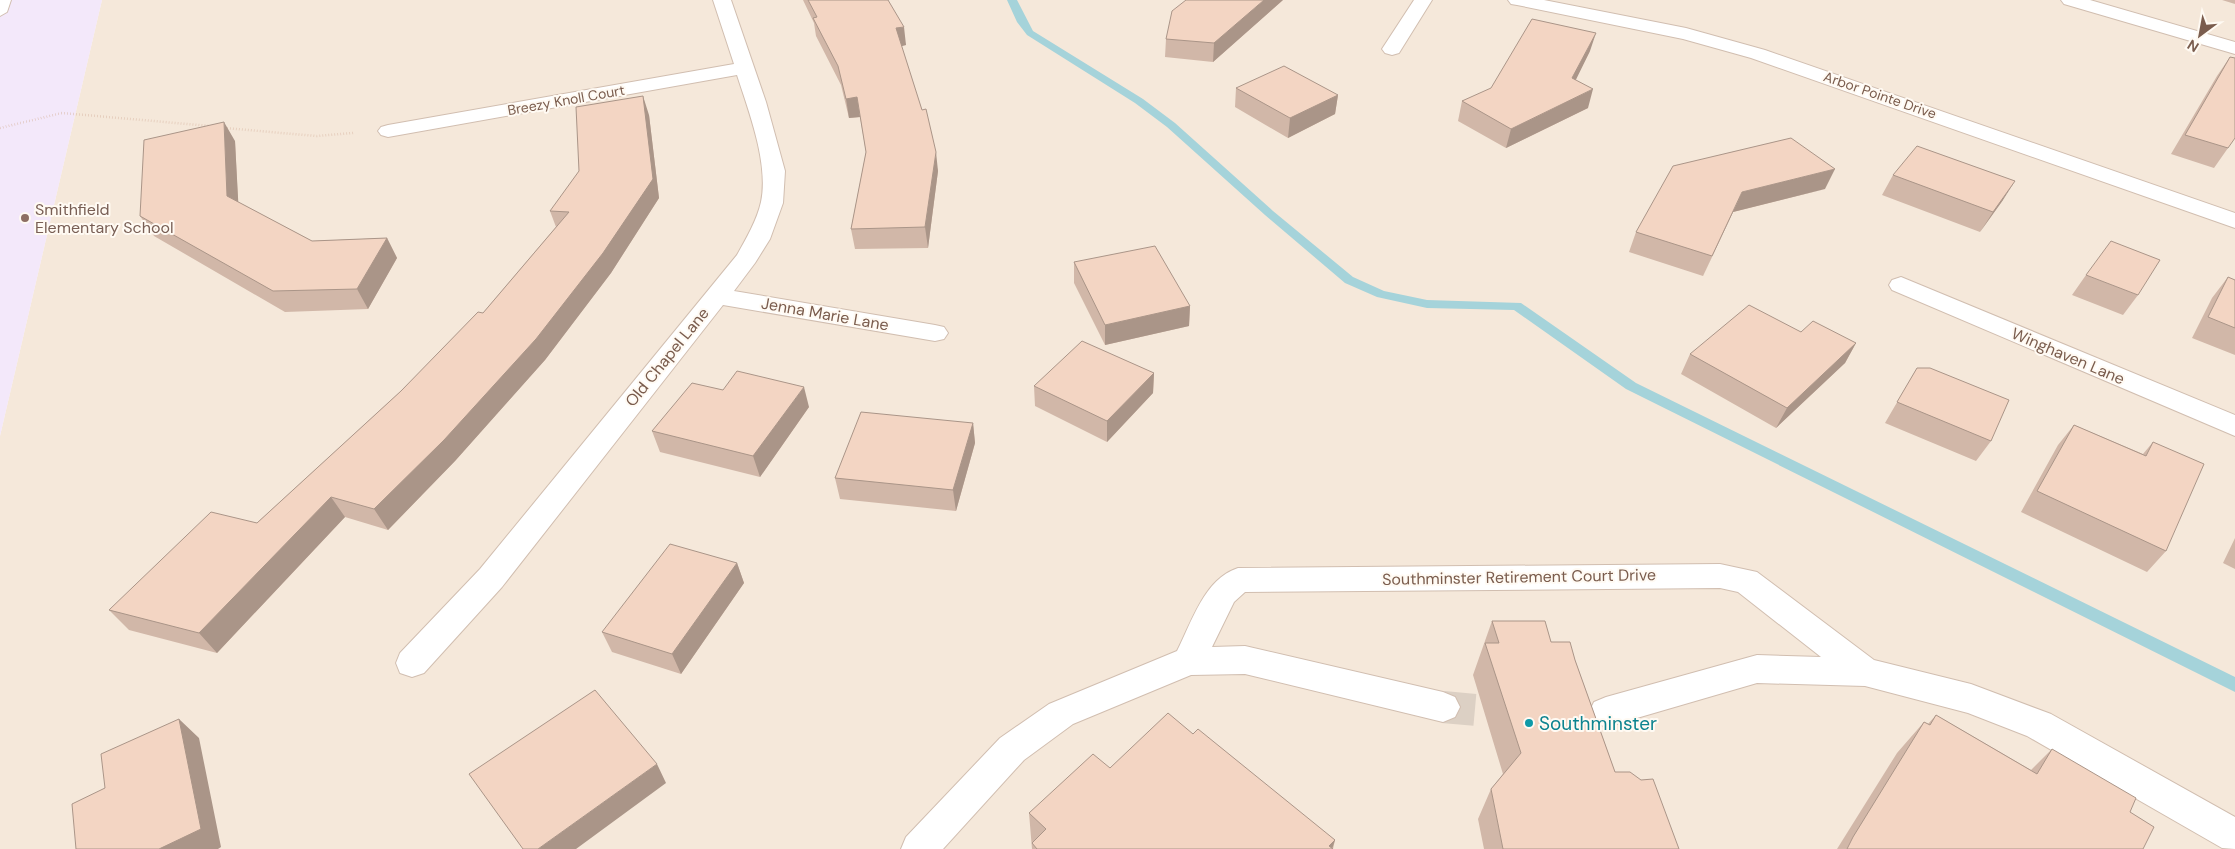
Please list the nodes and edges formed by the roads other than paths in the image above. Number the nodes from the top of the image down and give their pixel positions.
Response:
1 (4, 0) edge
2 (722, 0) edge
3 (1423, 0) edge
4 (1517, 0) edge
5 (2070, 0) edge
6 (0, 12) edge
7 (2235, 48) edge
8 (1392, 49) dead end
9 (744, 68) junction
10 (388, 131) road end
11 (2235, 221) edge
12 (1901, 285) dead end
13 (716, 296) junction
14 (935, 333) dead end
15 (2235, 426) edge
16 (1189, 661) junction
17 (412, 663) dead end
18 (1865, 672) junction
19 (1443, 707) tunnel mouth
20 (1606, 712) dead end
21 (2235, 836) edge
22 (919, 849) edge

1 - 6 lane
2 - 9 street, Old Chapel Lane
3 - 8 street
4 - 11 street, Arbor Pointe Drive
5 - 7 street
9 - 10 street, Breezy Knoll Court
9 - 13 street, Old Chapel Lane
12 - 15 street, Winghaven Lane
13 - 14 street, Jenna Marie Lane
13 - 17 street, Old Chapel Lane
16 - 18 street, Southminster Retirement Court Drive
16 - 19 street
16 - 22 street
18 - 20 street, Southminster Retirement Court Drive
18 - 21 street, Southminster Retirement Court Drive

